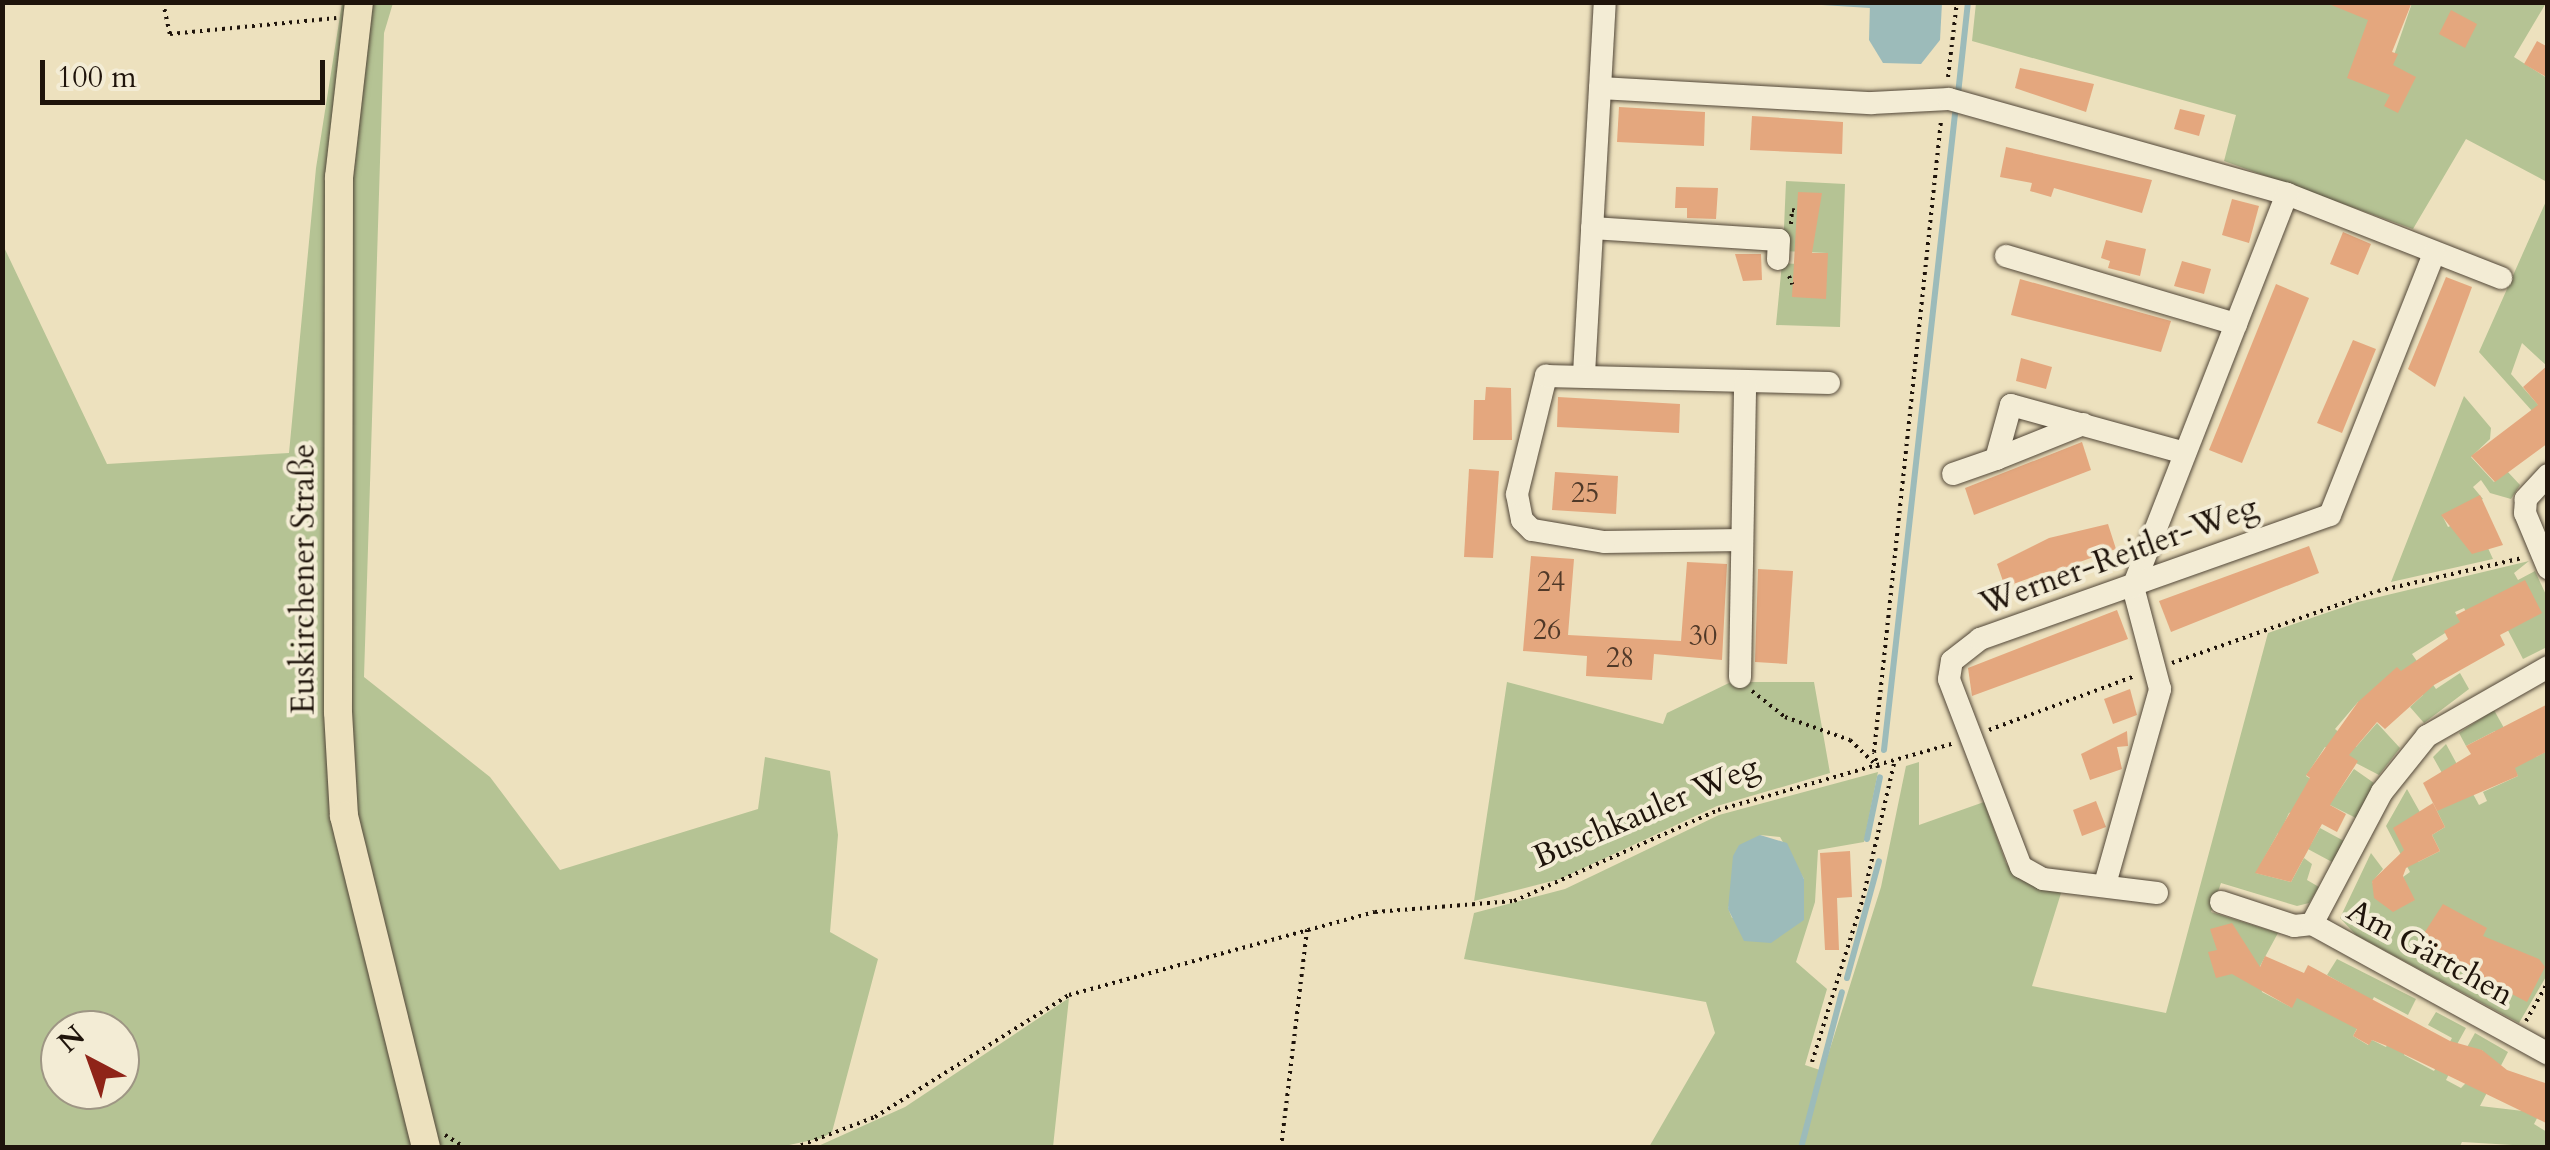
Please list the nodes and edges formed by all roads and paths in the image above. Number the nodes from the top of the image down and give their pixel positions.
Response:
1 (163, 2) edge
2 (1605, 2) edge
3 (1958, 2) edge
4 (357, 10) edge
5 (1600, 88) junction
6 (1943, 98) junction
7 (2287, 194) junction
8 (1797, 211) dead end
9 (1592, 228) junction
10 (1790, 234) dead end
11 (2434, 253) junction
12 (2006, 256) dead end
13 (1778, 260) dead end
14 (2501, 278) dead end
15 (2236, 324) junction
16 (1584, 374) junction
17 (1829, 383) dead end
18 (1745, 384) junction
19 (2083, 424) junction
20 (2185, 454) junction
21 (1996, 458) junction
22 (1953, 474) dead end
23 (2548, 475) edge
24 (1742, 540) junction
25 (2544, 561) edge
26 (2133, 587) junction
27 (2548, 667) edge
28 (2158, 668) junction
29 (1740, 678) joint
30 (1970, 736) junction
31 (1894, 764) junction
32 (1878, 768) junction
33 (2105, 884) junction
34 (2156, 893) dead end
35 (2220, 902) dead end
36 (2312, 924) junction
37 (1308, 930) junction
38 (2548, 982) edge
39 (2516, 1038) junction
40 (2548, 1054) edge
41 (1812, 1062) dead end
42 (426, 1148) edge
43 (443, 1148) edge
44 (466, 1148) edge
45 (794, 1148) edge
46 (1281, 1148) edge

1 - 4 path
2 - 5 street
3 - 6 path
4 - 42 main road, Euskirchener Straße
5 - 6 street
5 - 9 street
6 - 7 street
6 - 32 path
7 - 11 street
7 - 15 street
8 - 10 path
9 - 13 street
9 - 16 street
11 - 14 street
11 - 26 street, Werner-Reitler-Weg
12 - 15 street
15 - 20 street
16 - 18 street
16 - 24 street
17 - 18 street
18 - 24 street
19 - 20 street
19 - 21 street
19 - 21 street
20 - 26 street
21 - 22 street
23 - 25 street
24 - 29 street
25 - 28 path, Buschkauler Weg
26 - 28 street
26 - 30 street, Werner-Reitler-Weg
27 - 36 street
28 - 30 path, Buschkauler Weg
28 - 33 street
29 - 32 path
30 - 31 path, Buschkauler Weg
30 - 33 street, Werner-Reitler-Weg
31 - 32 path, Buschkauler Weg
31 - 41 path
32 - 37 path, Buschkauler Weg
33 - 34 street, Werner-Reitler-Weg
35 - 36 street, Am Gärtchen
36 - 39 street, Am Gärtchen
37 - 45 path, Buschkauler Weg
37 - 46 path
38 - 39 path
39 - 40 street, Am Gärtchen
43 - 44 path

